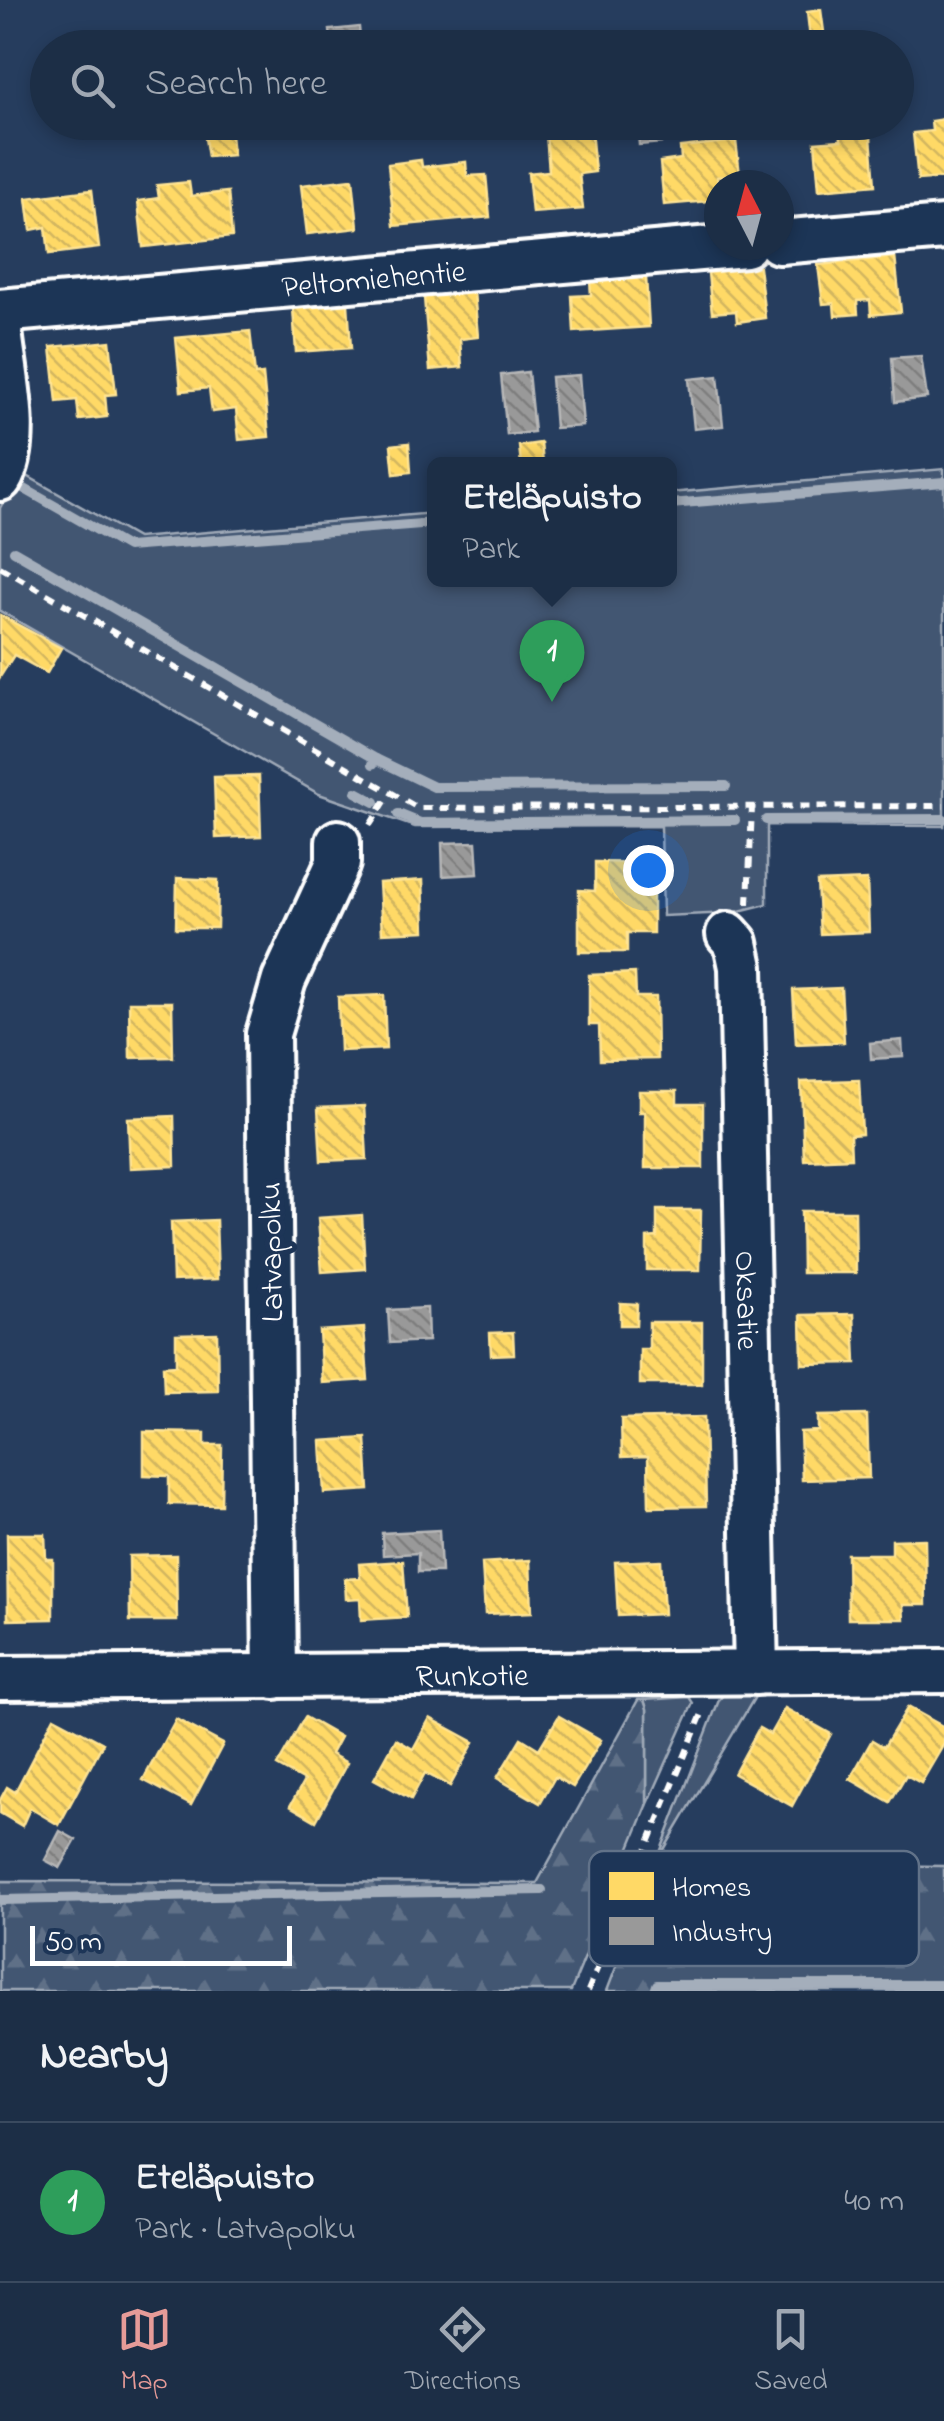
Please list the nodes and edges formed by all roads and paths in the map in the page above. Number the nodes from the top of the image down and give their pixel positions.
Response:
1 (944, 228) edge
2 (794, 241) edge
3 (704, 249) edge
4 (0, 311) edge
5 (0, 330) edge
6 (0, 479) edge
7 (0, 567) edge
8 (944, 806) edge
9 (752, 807) junction
10 (338, 842) dead end
11 (728, 934) joint
12 (944, 1671) edge
13 (756, 1673) junction
14 (713, 1674) junction
15 (274, 1677) junction
16 (0, 1678) edge
17 (646, 1851) edge
18 (598, 1966) edge
19 (588, 1991) edge

1 - 2 street
3 - 4 street, Peltomiehentie
5 - 6 street
7 - 9 path
8 - 9 path
9 - 11 path
10 - 15 street, Latvapolku
11 - 13 street, Oksatie
12 - 13 street, Runkotie
13 - 14 street, Runkotie
14 - 15 street, Runkotie
14 - 17 path
15 - 16 street, Runkotie
18 - 19 path

